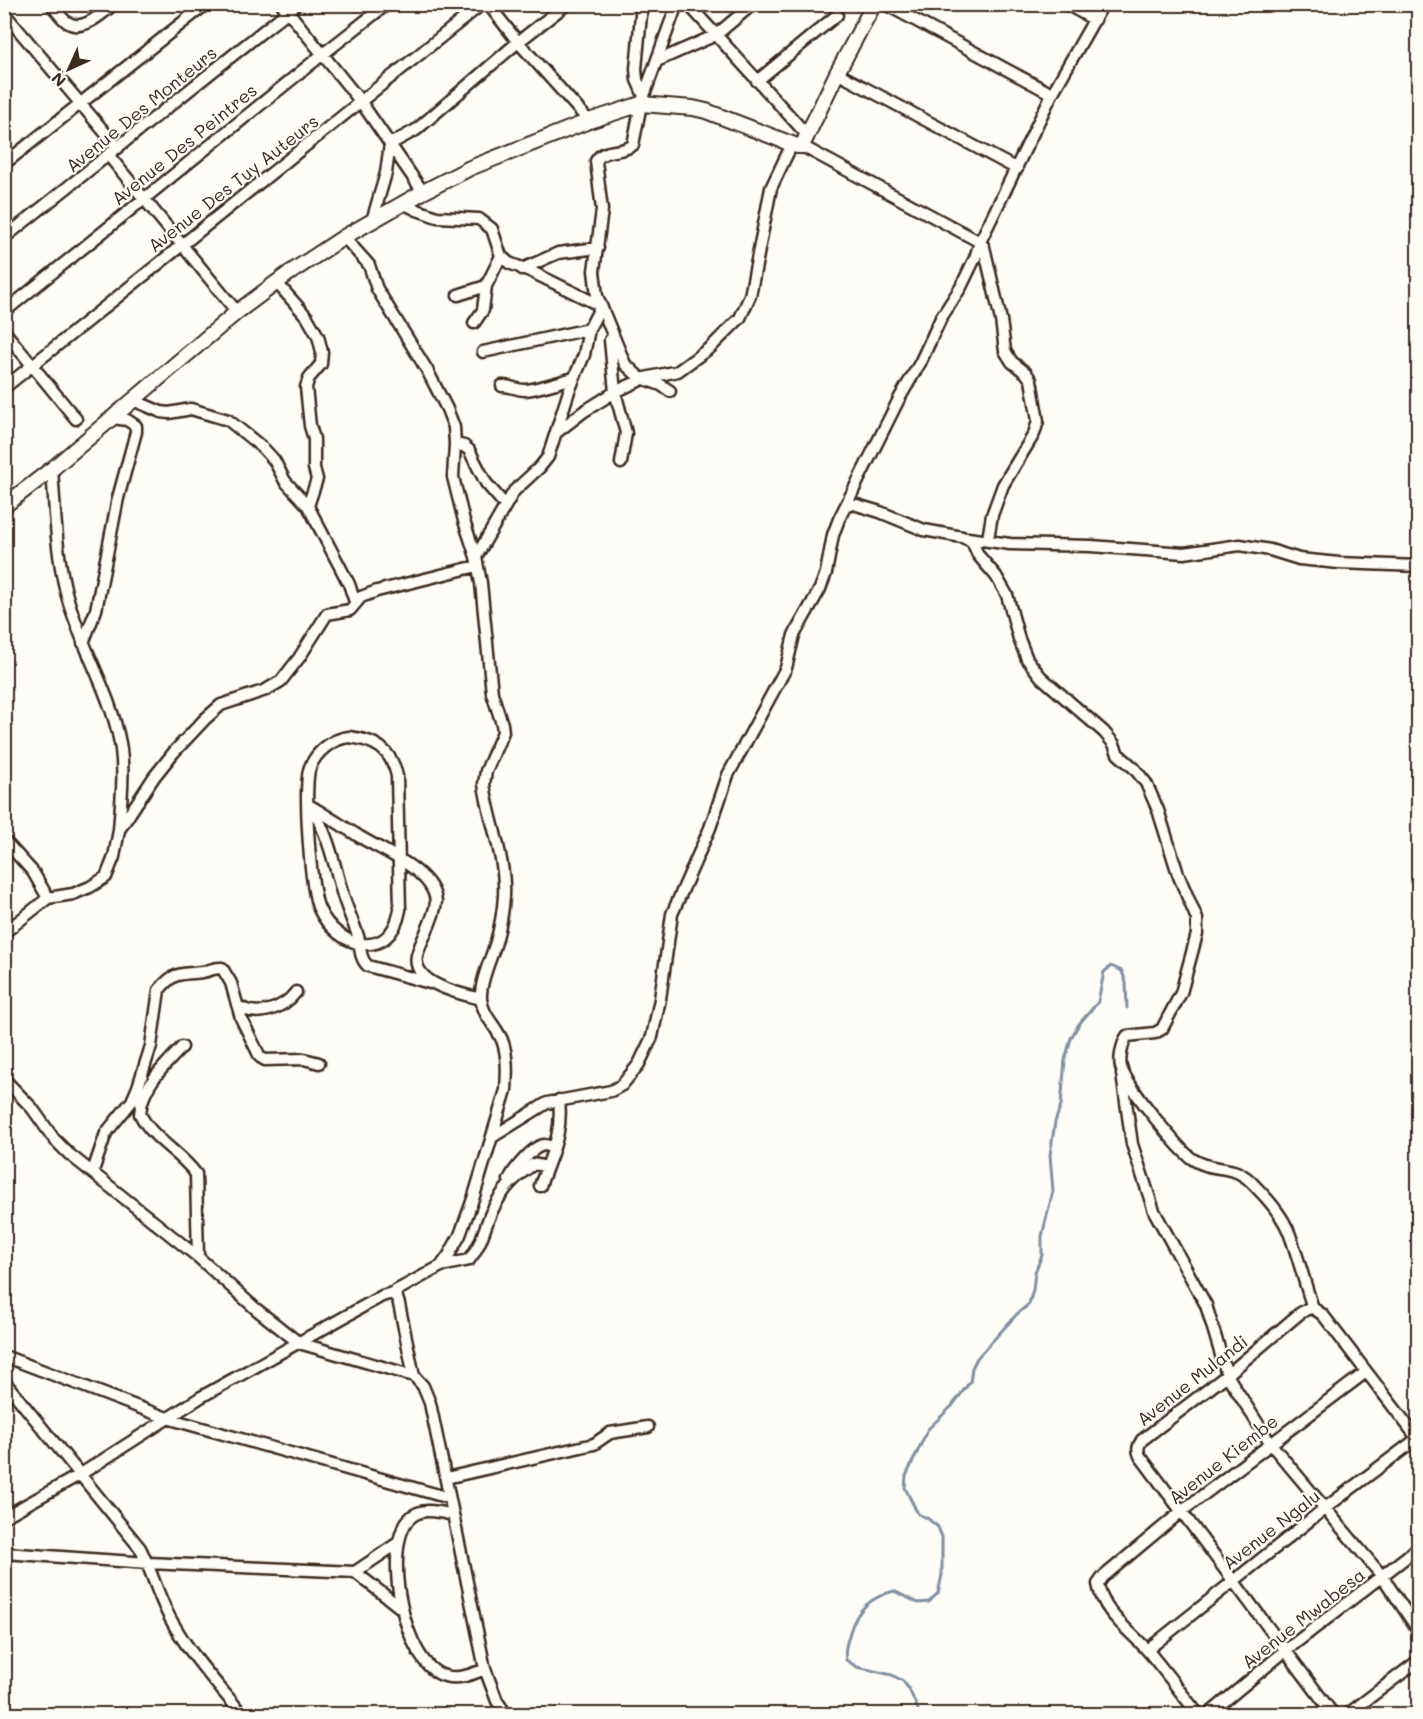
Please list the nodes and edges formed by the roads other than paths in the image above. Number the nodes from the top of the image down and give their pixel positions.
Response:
1 (51, 4) edge
2 (114, 4) edge
3 (206, 4) edge
4 (297, 4) edge
5 (387, 4) edge
6 (482, 4) edge
7 (488, 4) edge
8 (567, 4) edge
9 (642, 4) edge
10 (677, 4) edge
11 (688, 4) edge
12 (753, 4) edge
13 (874, 4) edge
14 (885, 4) edge
15 (1066, 4) edge
16 (1103, 4) edge
17 (285, 8) edge
18 (4, 13) edge
19 (837, 15) dead end
20 (1095, 20) junction
21 (716, 35) junction
22 (518, 42) junction
23 (323, 54) junction
24 (657, 61) junction
25 (837, 73) junction
26 (757, 81) junction
27 (1052, 94) junction
28 (643, 100) junction
29 (361, 102) junction
30 (81, 103) junction
31 (589, 121) junction
32 (801, 142) junction
33 (390, 144) junction
34 (118, 148) junction
35 (109, 156) junction
36 (4, 164) edge
37 (1017, 169) junction
38 (423, 192) junction
39 (144, 198) junction
40 (403, 203) junction
41 (372, 221) junction
42 (344, 237) junction
43 (4, 238) edge
44 (980, 242) junction
45 (182, 244) junction
46 (598, 248) junction
47 (501, 255) junction
48 (522, 269) junction
49 (277, 283) junction
50 (486, 286) junction
51 (458, 295) dead end
52 (601, 306) junction
53 (4, 312) edge
54 (237, 312) junction
55 (474, 323) dead end
56 (608, 325) junction
57 (589, 329) junction
58 (4, 330) edge
59 (483, 352) dead end
60 (33, 365) junction
61 (574, 378) junction
62 (645, 378) junction
63 (502, 386) dead end
64 (4, 388) edge
65 (670, 391) dead end
66 (615, 392) junction
67 (133, 400) junction
68 (76, 418) dead end
69 (113, 418) junction
70 (557, 432) junction
71 (455, 444) junction
72 (621, 463) dead end
73 (52, 469) junction
74 (847, 502) junction
75 (505, 505) junction
76 (4, 506) edge
77 (308, 506) junction
78 (968, 538) junction
79 (988, 539) junction
80 (477, 561) junction
81 (1419, 566) edge
82 (355, 602) junction
83 (83, 643) junction
84 (308, 804) junction
85 (119, 830) junction
86 (4, 840) edge
87 (14, 851) junction
88 (399, 857) junction
89 (4, 859) edge
90 (48, 898) junction
91 (4, 933) edge
92 (360, 944) junction
93 (437, 985) junction
94 (296, 992) dead end
95 (481, 999) junction
96 (237, 1005) junction
97 (182, 1047) dead end
98 (319, 1063) dead end
99 (1121, 1067) junction
100 (4, 1079) edge
101 (559, 1100) junction
102 (494, 1136) junction
103 (554, 1148) junction
104 (547, 1167) junction
105 (93, 1171) junction
106 (508, 1186) junction
107 (540, 1186) dead end
108 (198, 1257) junction
109 (441, 1266) junction
110 (392, 1293) junction
111 (1313, 1308) junction
112 (298, 1343) junction
113 (4, 1356) edge
114 (1366, 1372) junction
115 (1227, 1375) junction
116 (414, 1376) junction
117 (4, 1381) edge
118 (166, 1418) junction
119 (648, 1428) dead end
120 (1418, 1438) edge
121 (1270, 1443) junction
122 (81, 1474) junction
123 (446, 1478) junction
124 (449, 1498) junction
125 (1324, 1509) junction
126 (1182, 1511) junction
127 (453, 1515) junction
128 (4, 1517) edge
129 (398, 1543) junction
130 (1419, 1548) edge
131 (4, 1553) edge
132 (148, 1563) junction
133 (355, 1572) junction
134 (1382, 1576) junction
135 (1232, 1581) junction
136 (402, 1609) junction
137 (1419, 1630) edge
138 (1147, 1650) junction
139 (1285, 1651) junction
140 (1419, 1661) edge
141 (485, 1669) junction
142 (242, 1714) edge
143 (506, 1714) edge
144 (1198, 1714) edge
145 (1209, 1714) edge
146 (1334, 1714) edge
147 (1348, 1714) edge

1 - 2 street
3 - 30 street
4 - 17 street, Avenue Des Monteurs
5 - 23 street, Avenue Des Peintres
6 - 29 street, Avenue Des Tuy Auteurs
7 - 22 street
8 - 22 street
9 - 28 street
10 - 24 street
11 - 21 street
12 - 21 street
13 - 25 street
14 - 27 street
15 - 20 street
16 - 20 street
17 - 23 street
17 - 34 street, Avenue Des Monteurs
18 - 30 street
19 - 26 street
20 - 27 street
21 - 24 street
21 - 26 street
22 - 31 street
22 - 33 street
23 - 29 street
23 - 39 street, Avenue Des Peintres
24 - 28 street
25 - 32 street
25 - 37 street
26 - 32 street
27 - 37 street
28 - 31 street
28 - 32 street
28 - 46 street
29 - 33 street
29 - 45 street, Avenue Des Tuy Auteurs
30 - 34 street
30 - 36 street
31 - 38 street
32 - 44 street
32 - 62 street
33 - 38 street
33 - 41 street
34 - 35 street, Avenue Des Monteurs
35 - 39 street
35 - 43 street, Avenue Des Monteurs
37 - 44 street
38 - 40 street
39 - 45 street
39 - 53 street, Avenue Des Peintres
40 - 41 street
40 - 47 street
41 - 42 street
42 - 49 street
42 - 71 street
44 - 74 street
44 - 79 street
45 - 54 street
45 - 60 street, Avenue Des Tuy Auteurs
46 - 48 street
46 - 52 street
47 - 48 street
47 - 50 street
48 - 52 street
49 - 54 street
49 - 77 street
50 - 51 street
50 - 55 street
52 - 56 street
52 - 57 street
54 - 67 street
56 - 62 street
56 - 66 street
57 - 59 street
57 - 61 street
58 - 60 street
60 - 64 street, Avenue Des Tuy Auteurs
60 - 68 street
61 - 63 street
61 - 70 street
62 - 65 street
62 - 66 street
66 - 70 street
66 - 72 street
67 - 69 street
67 - 77 street
69 - 73 street
69 - 83 street
70 - 75 street
71 - 75 street
71 - 80 street
73 - 76 street
73 - 83 street
74 - 78 street
74 - 101 street
75 - 80 street
77 - 82 street
78 - 79 street
78 - 99 street
79 - 81 street
80 - 82 street
80 - 95 street
82 - 85 street
83 - 85 street
84 - 88 street
84 - 88 street
84 - 92 street
84 - 92 street
85 - 90 street
86 - 87 street
87 - 89 street
87 - 90 street
88 - 92 street
88 - 93 street
90 - 91 street
92 - 93 street
93 - 95 street
94 - 96 street
95 - 102 street
96 - 98 street
96 - 105 street
97 - 108 street
99 - 111 street
99 - 115 street
100 - 105 street
101 - 102 street
101 - 103 street
102 - 109 street
103 - 104 street
103 - 106 street
104 - 106 street
104 - 107 street
105 - 108 street
106 - 109 street
108 - 112 street
109 - 110 street
110 - 112 street
110 - 116 street
111 - 114 street
111 - 115 street, Avenue Mulandi
112 - 116 street
112 - 118 street
113 - 118 street
114 - 120 street
114 - 121 street, Avenue Kiembe
115 - 121 street
115 - 126 street, Avenue Mulandi
116 - 123 street
117 - 122 street
118 - 122 street
118 - 124 street
119 - 123 street
120 - 125 street, Avenue Ngalu
121 - 125 street
121 - 126 street, Avenue Kiembe
122 - 128 street
122 - 132 street
123 - 124 street
124 - 127 street
125 - 134 street
125 - 135 street, Avenue Ngalu
126 - 135 street, Avenue Mulandi
126 - 138 street, Avenue Kiembe
127 - 129 street
127 - 141 street
129 - 133 street
129 - 136 street
130 - 134 street, Avenue Mwabesa
131 - 132 street
132 - 133 street
132 - 142 street
133 - 136 street
134 - 137 street
134 - 139 street, Avenue Mwabesa
135 - 138 street, Avenue Ngalu
135 - 139 street, Avenue Mulandi
136 - 141 street
138 - 144 street
139 - 145 street, Avenue Mwabesa
139 - 146 street, Avenue Mulandi
140 - 147 street
141 - 143 street

